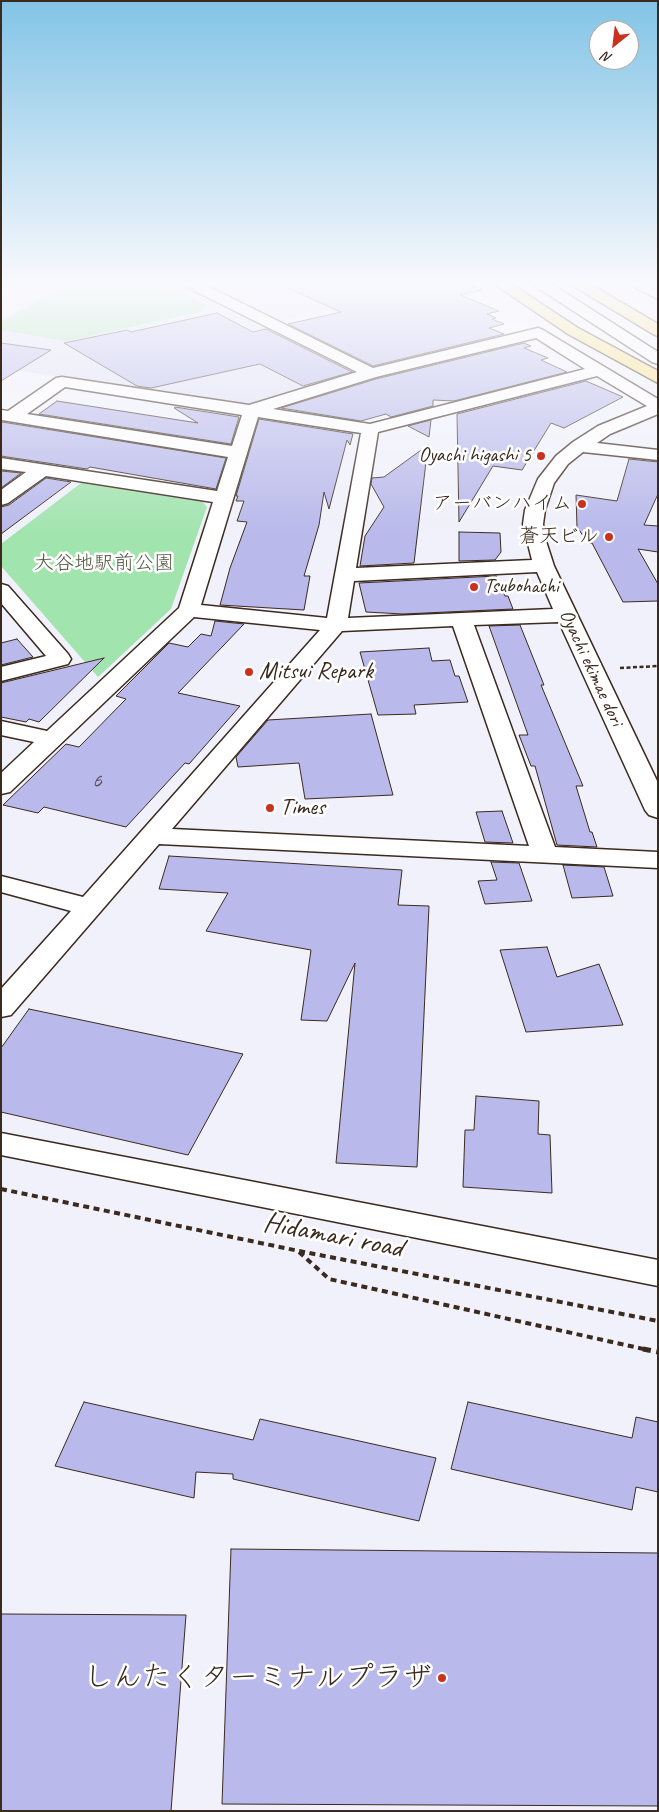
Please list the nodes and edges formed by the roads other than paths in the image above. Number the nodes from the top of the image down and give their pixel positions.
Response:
1 (356, 366) edge
2 (402, 366) edge
3 (592, 366) edge
4 (636, 366) edge
5 (599, 370) junction
6 (371, 373) junction
7 (658, 378) edge
8 (658, 407) edge
9 (252, 410) junction
10 (6, 416) edge
11 (370, 429) junction
12 (579, 446) junction
13 (240, 453) junction
14 (658, 455) edge
15 (1, 463) edge
16 (42, 470) junction
17 (224, 498) junction
18 (1, 499) edge
19 (544, 566) junction
20 (345, 575) junction
21 (1, 590) edge
22 (189, 610) junction
23 (566, 615) junction
24 (462, 621) junction
25 (336, 625) junction
26 (1, 674) edge
27 (1, 728) edge
28 (52, 739) junction
29 (1, 787) edge
30 (658, 810) edge
31 (153, 836) junction
32 (545, 855) junction
33 (658, 860) edge
34 (1, 884) edge
35 (89, 907) junction
36 (1, 1008) edge
37 (1, 1144) edge
38 (658, 1274) edge

1 - 6 street
2 - 6 street
3 - 5 street
4 - 7 highway
5 - 8 street
5 - 11 street
6 - 9 street
8 - 12 street, Oyachi ekimae dori
9 - 10 street
9 - 11 street
9 - 13 street
10 - 13 street
11 - 20 street
12 - 14 street
12 - 19 street, Oyachi ekimae dori
13 - 17 street
15 - 16 street
16 - 17 street
16 - 18 street
17 - 22 street
19 - 20 street
19 - 23 street, Oyachi ekimae dori
20 - 25 street
21 - 26 street
22 - 25 street
22 - 28 street
23 - 24 street
23 - 30 street, Oyachi ekimae dori
24 - 25 street
24 - 32 street
25 - 31 street
27 - 28 street
28 - 29 street
31 - 32 street
31 - 35 street
32 - 33 street
34 - 35 street
35 - 36 street
37 - 38 street

